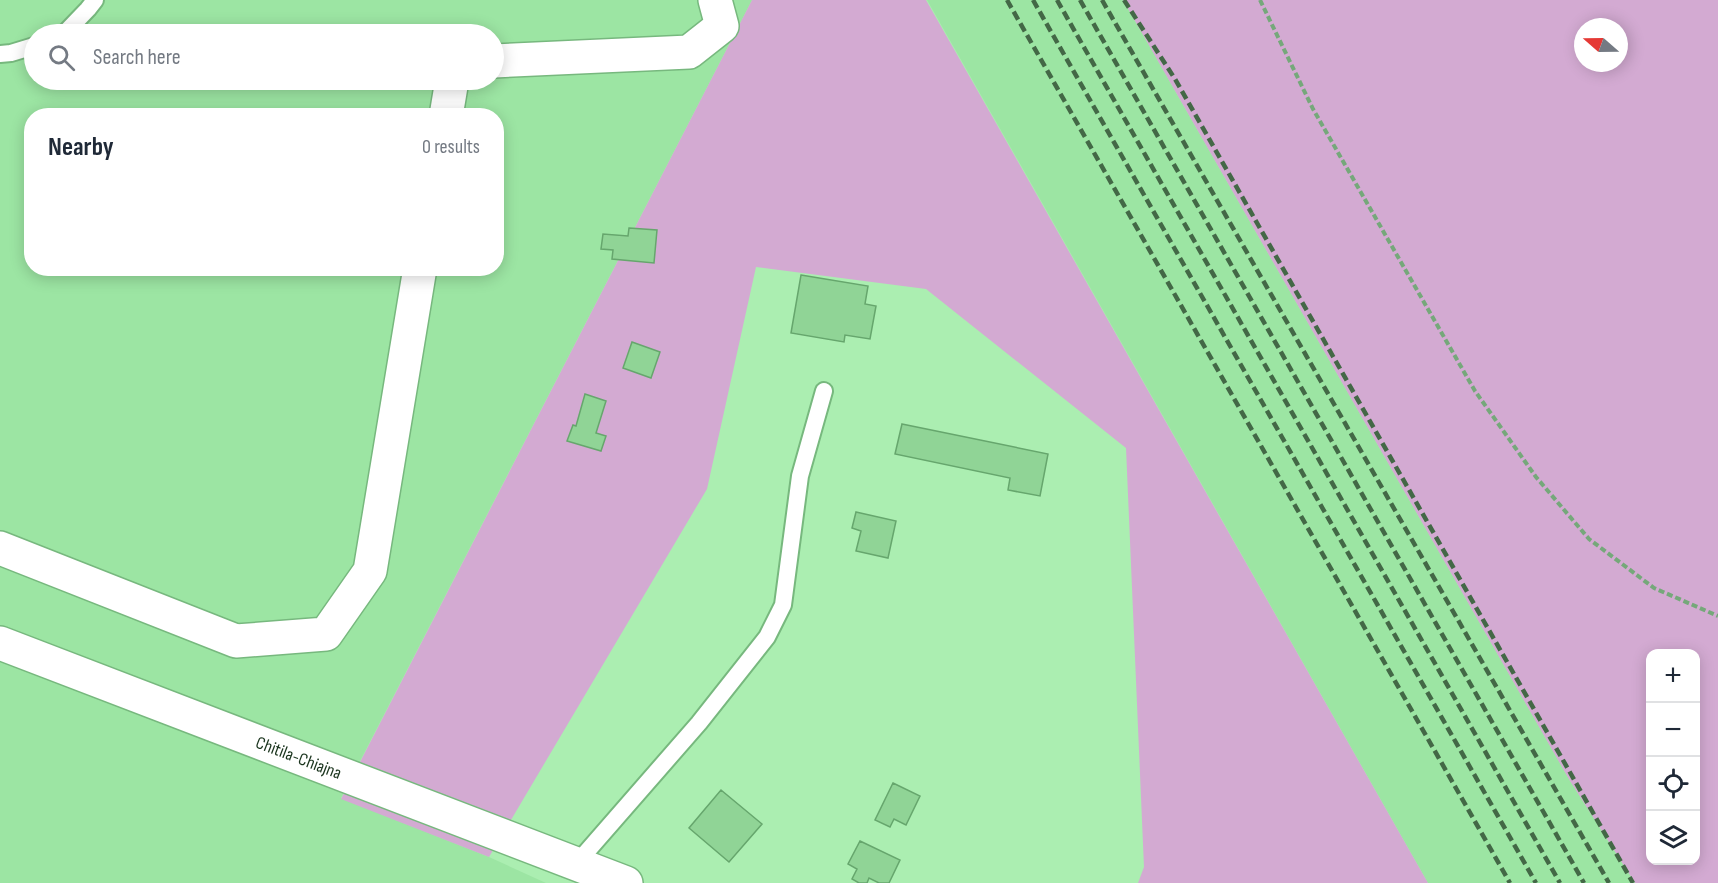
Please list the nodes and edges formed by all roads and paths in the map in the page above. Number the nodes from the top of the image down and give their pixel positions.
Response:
1 (95, 0) edge
2 (716, 0) edge
3 (1260, 0) edge
4 (74, 24) edge
5 (24, 49) edge
6 (0, 54) edge
7 (504, 61) edge
8 (450, 90) edge
9 (447, 108) edge
10 (419, 276) edge
11 (824, 391) dead end
12 (0, 548) edge
13 (1718, 616) edge
14 (0, 643) edge
15 (600, 876) edge

1 - 4 lane
2 - 7 street
3 - 13 path
5 - 6 lane
8 - 9 street
10 - 12 street
11 - 15 lane
14 - 15 street, Chitila-Chiajna

